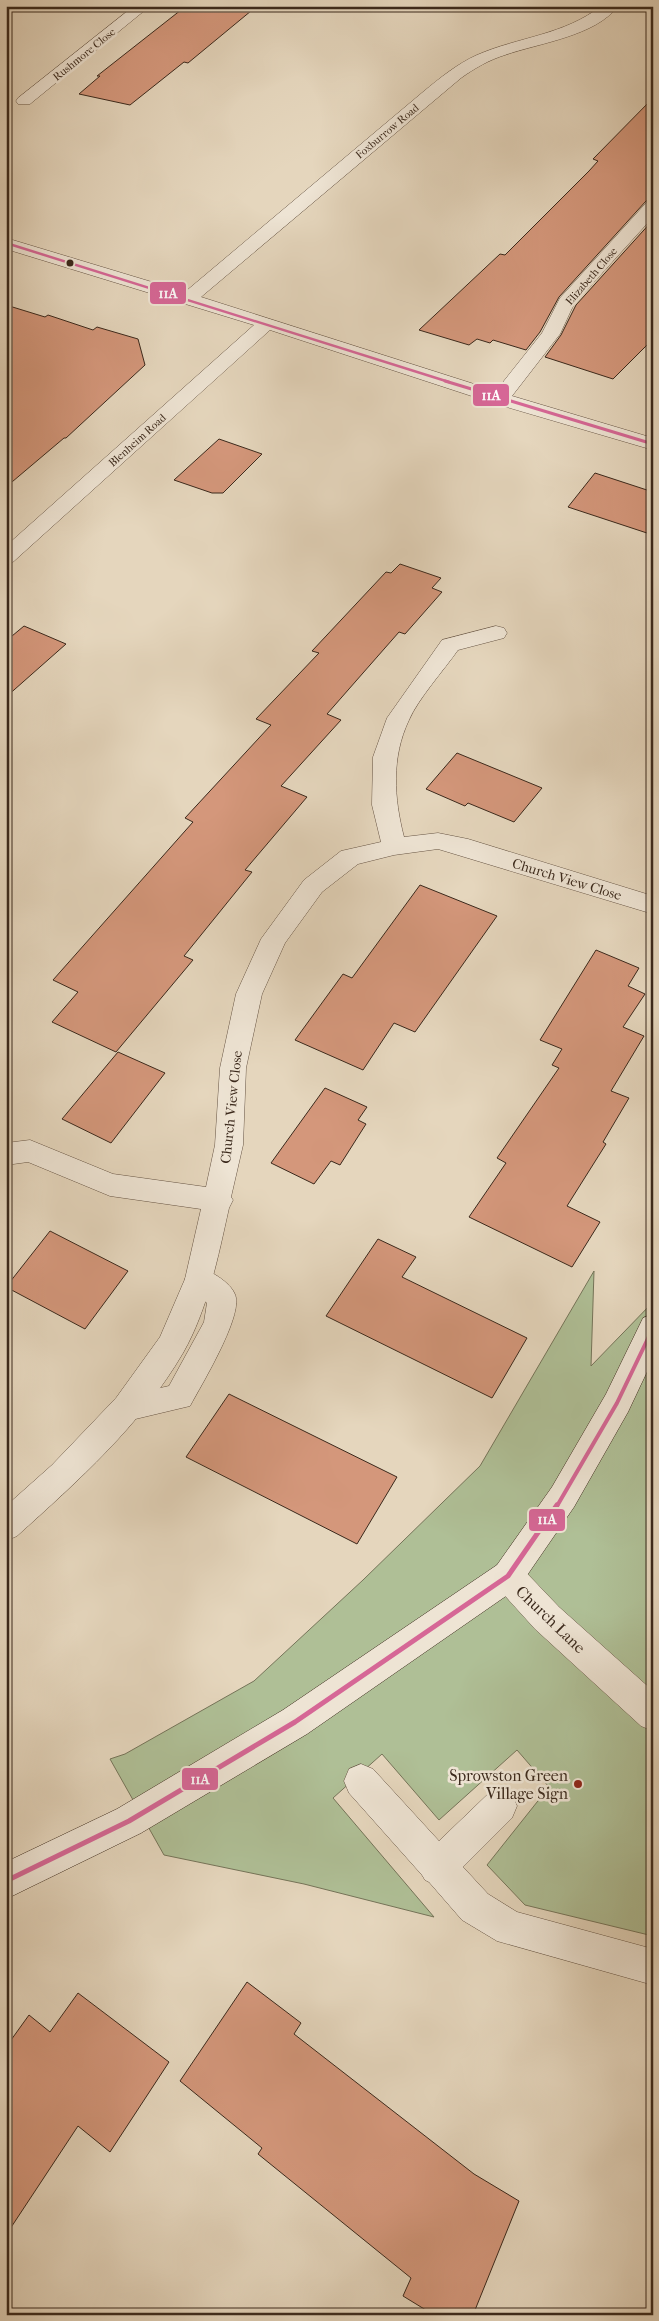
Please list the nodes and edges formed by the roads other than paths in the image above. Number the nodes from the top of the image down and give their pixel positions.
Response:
1 (117, 6) edge
2 (605, 7) edge
3 (140, 9) edge
4 (24, 102) dead end
5 (653, 206) edge
6 (6, 243) edge
7 (188, 299) junction
8 (267, 323) junction
9 (500, 399) junction
10 (653, 444) edge
11 (6, 558) edge
12 (496, 633) dead end
13 (394, 846) junction
14 (653, 905) edge
15 (6, 1154) edge
16 (219, 1200) junction
17 (653, 1328) edge
18 (6, 1526) edge
19 (508, 1576) junction
20 (653, 1714) edge
21 (362, 1781) dead end
22 (500, 1806) dead end
23 (437, 1868) junction
24 (6, 1881) edge
25 (653, 1967) edge

1 - 3 street
2 - 7 street, Foxburrow Road
3 - 4 street, Rushmore Close
5 - 9 street, Elizabeth Close
6 - 7 street
7 - 8 street
8 - 9 street
8 - 11 street, Blenheim Road
9 - 10 street
12 - 13 street
13 - 14 street, Church View Close
13 - 16 street, Church View Close
15 - 16 street
16 - 18 street, Church View Close
17 - 19 street
19 - 20 street, Church Lane
19 - 24 street, Church Lane
21 - 23 street
22 - 23 street
23 - 25 street

